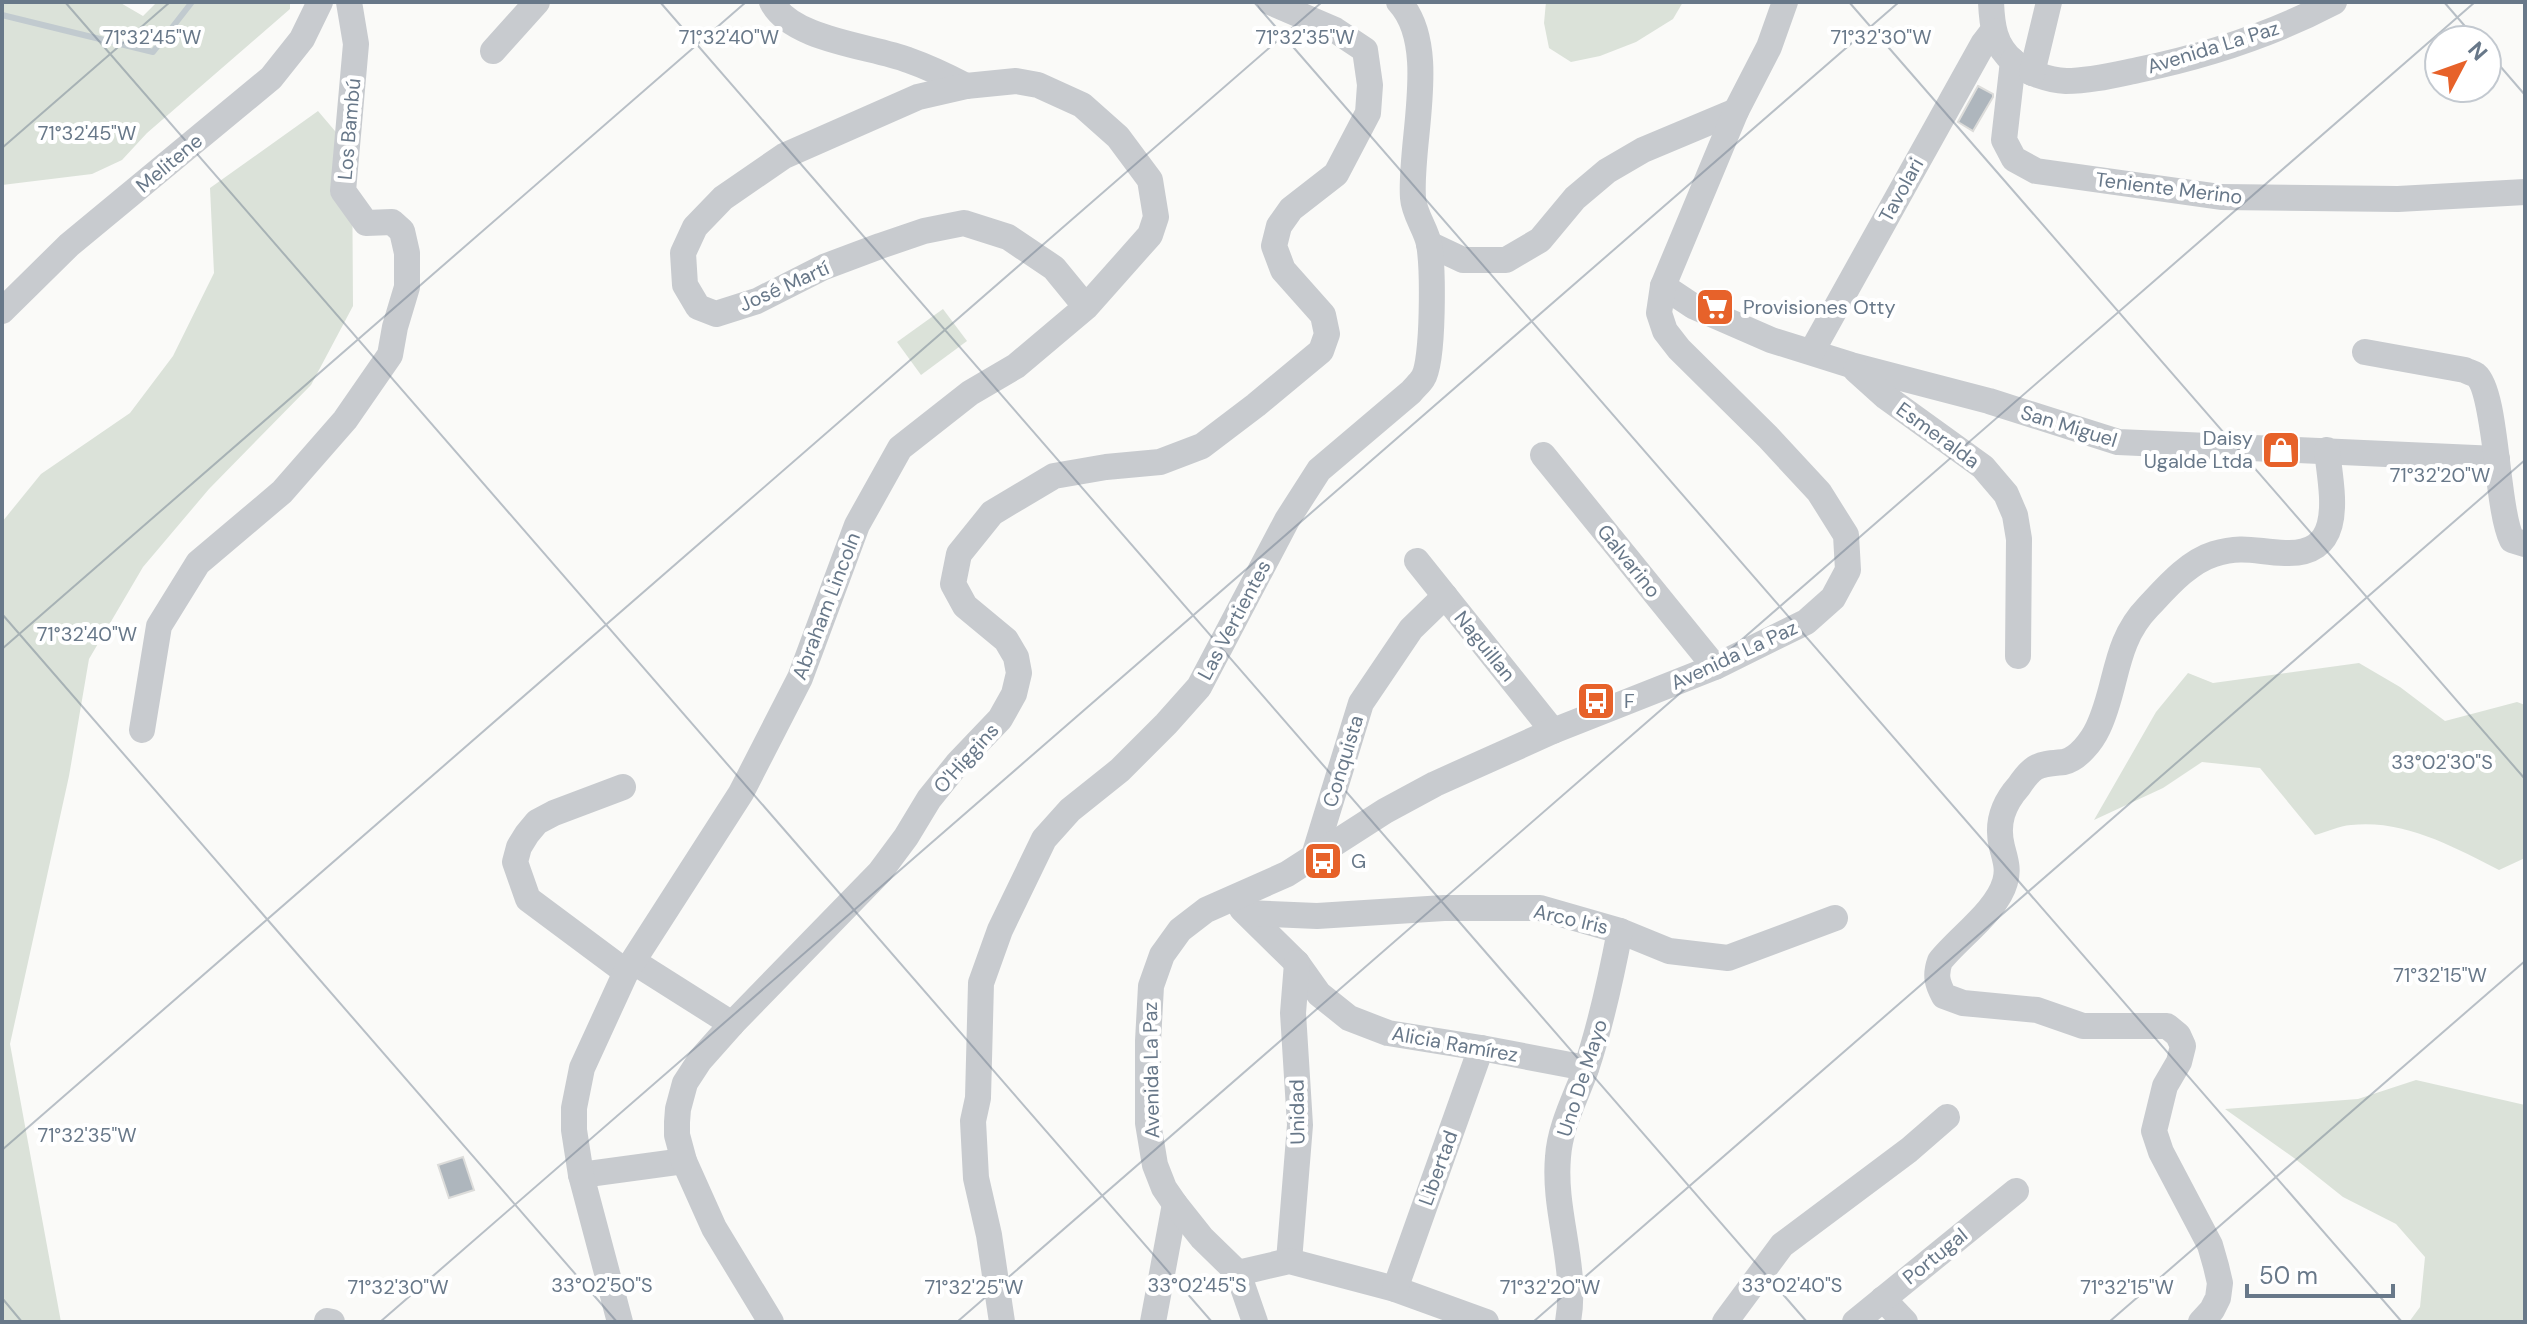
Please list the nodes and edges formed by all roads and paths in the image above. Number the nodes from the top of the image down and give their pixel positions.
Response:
1 (320, 2) edge
2 (349, 2) edge
3 (537, 2) edge
4 (772, 2) edge
5 (1270, 2) edge
6 (1399, 2) edge
7 (1785, 2) edge
8 (1991, 2) edge
9 (2049, 2) edge
10 (2334, 2) edge
11 (1993, 31) junction
12 (493, 51) dead end
13 (2022, 67) junction
14 (966, 86) junction
15 (1736, 111) junction
16 (2525, 192) edge
17 (1429, 244) junction
18 (1663, 286) junction
19 (1086, 307) junction
20 (2, 311) edge
21 (1812, 351) junction
22 (2365, 352) dead end
23 (1851, 365) junction
24 (2327, 450) junction
25 (1543, 455) dead end
26 (2497, 459) junction
27 (2525, 544) edge
28 (1417, 561) dead end
29 (1445, 596) junction
30 (2018, 656) dead end
31 (1715, 667) junction
32 (142, 730) dead end
33 (1553, 731) junction
34 (623, 787) dead end
35 (1313, 859) junction
36 (1239, 906) junction
37 (1835, 918) dead end
38 (1620, 931) junction
39 (1297, 963) junction
40 (630, 967) junction
41 (732, 1024) junction
42 (1481, 1048) junction
43 (1586, 1068) junction
44 (1947, 1117) dead end
45 (684, 1161) junction
46 (581, 1175) junction
47 (2016, 1191) dead end
48 (1175, 1204) junction
49 (1289, 1261) junction
50 (1238, 1273) junction
51 (1395, 1289) junction
52 (1883, 1299) junction
53 (620, 1322) edge
54 (771, 1322) edge
55 (1002, 1322) edge
56 (1153, 1322) edge
57 (1255, 1322) edge
58 (1486, 1322) edge
59 (1568, 1322) edge
60 (1725, 1322) edge
61 (1855, 1322) edge
62 (1905, 1322) edge
63 (2201, 1322) edge

1 - 20 street, Melitene
2 - 32 street, Los Bambú
3 - 12 street
4 - 14 street
5 - 41 street, O'Higgins
6 - 17 street, Las Vertientes
7 - 15 street, Avenida La Paz
8 - 11 street
9 - 13 street, Teniente Merino
10 - 13 street, Avenida La Paz
11 - 13 street
11 - 21 street, Tavolari
13 - 16 street, Teniente Merino
14 - 19 street, Abraham Lincoln
14 - 19 street, José Martí
15 - 17 street
15 - 18 street, Avenida La Paz
17 - 55 street, Las Vertientes
18 - 21 street, San Miguel
18 - 31 street, Avenida La Paz
19 - 40 street, Abraham Lincoln
21 - 23 street, San Miguel
22 - 26 street
23 - 24 street, San Miguel
23 - 30 street, Esmeralda
24 - 26 street, San Miguel
24 - 63 street
25 - 31 street, Galvarino
26 - 27 street
28 - 29 street, Naguillan
29 - 33 street, Naguillan
29 - 35 street, Conquista
31 - 33 street, Avenida La Paz
33 - 35 street, Avenida La Paz
34 - 40 street
35 - 36 street, Avenida La Paz
36 - 38 street, Arco Iris
36 - 39 street, Alicia Ramírez
36 - 48 street, Avenida La Paz
37 - 38 street, Arco Iris
38 - 43 street, Uno De Mayo
39 - 42 street, Alicia Ramírez
39 - 49 street, Unidad
40 - 41 street
40 - 46 street, Abraham Lincoln
41 - 45 street, O'Higgins
42 - 43 street, Alicia Ramírez
42 - 51 street, Libertad
43 - 59 street, Uno De Mayo
44 - 60 street
45 - 46 street
45 - 54 street, O'Higgins
46 - 53 street, Abraham Lincoln
47 - 52 street, Portugal
48 - 50 street, Avenida La Paz
48 - 56 street
49 - 50 street
49 - 51 street
50 - 57 street
51 - 58 street
52 - 61 street, Portugal
52 - 62 street

